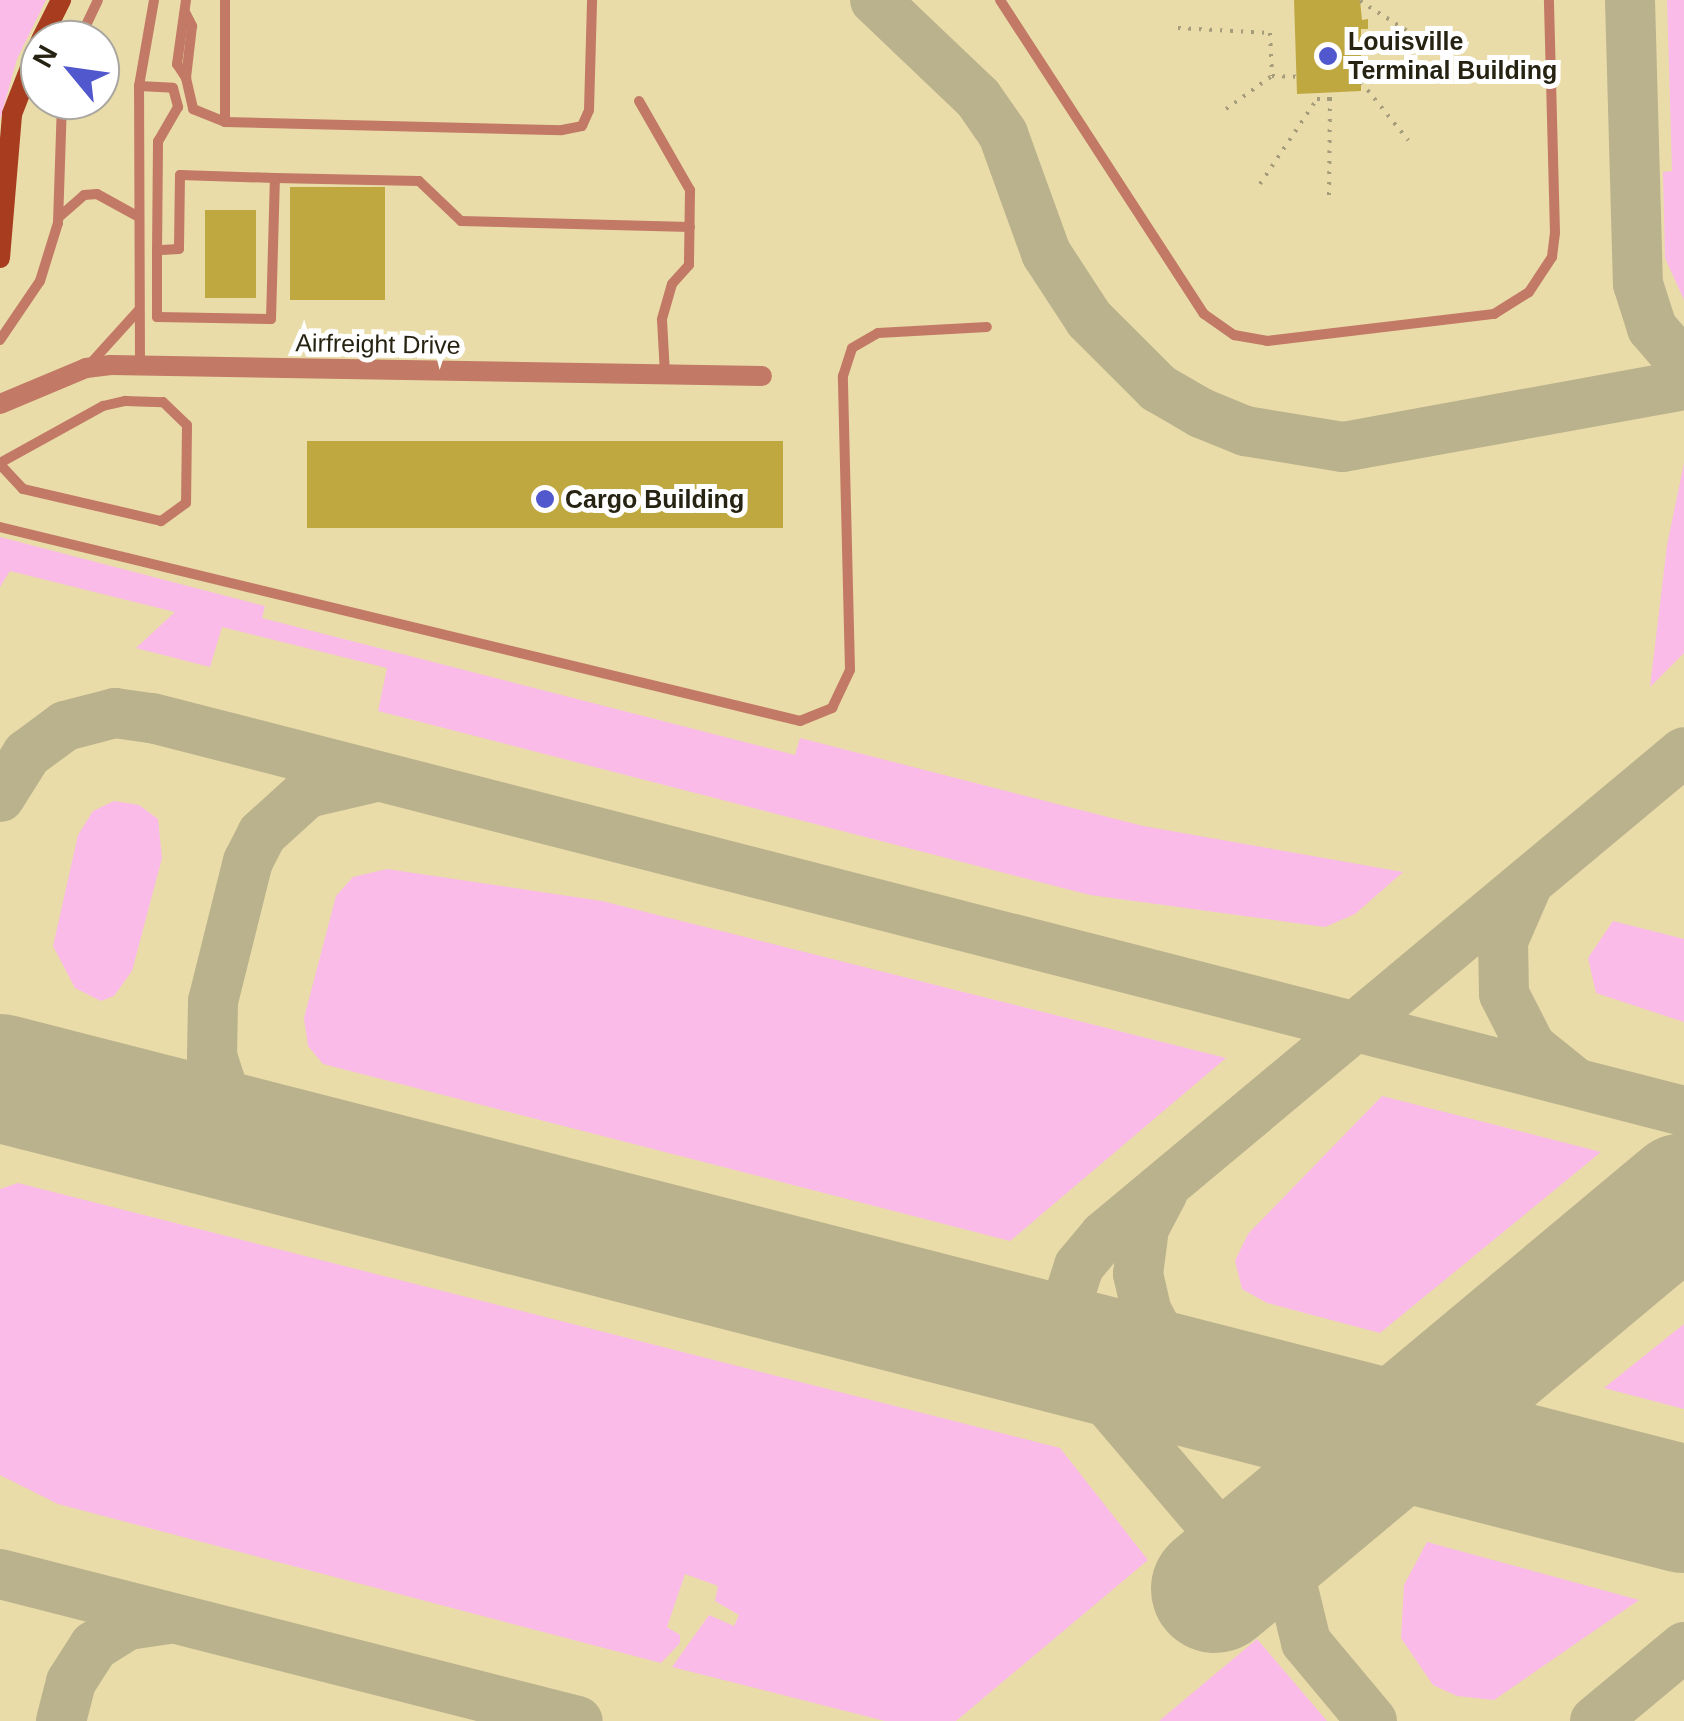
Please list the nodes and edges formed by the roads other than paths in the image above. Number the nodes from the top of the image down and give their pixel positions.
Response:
1 (154, 0) edge
2 (224, 0) edge
3 (592, 0) edge
4 (1000, 0) edge
5 (1550, 0) edge
6 (185, 6) edge
7 (139, 86) junction
8 (20, 94) edge
9 (639, 101) dead end
10 (61, 120) edge
11 (225, 122) junction
12 (275, 178) junction
13 (59, 216) junction
14 (139, 216) junction
15 (690, 227) junction
16 (157, 250) junction
17 (0, 258) edge
18 (140, 310) junction
19 (987, 327) dead end
20 (0, 340) edge
21 (140, 365) junction
22 (86, 368) junction
23 (665, 374) junction
24 (762, 376) dead end
25 (0, 404) edge
26 (0, 464) edge
27 (0, 528) edge

1 - 7 lane
2 - 11 lane
3 - 11 lane
4 - 5 lane
6 - 11 lane
7 - 14 lane
7 - 16 lane
8 - 17 main road
9 - 15 lane
10 - 13 lane
12 - 15 lane
12 - 16 lane
12 - 16 lane
13 - 14 lane
13 - 20 lane
14 - 18 lane
15 - 23 lane
18 - 21 lane
18 - 22 lane
19 - 27 lane
21 - 22 street, Airfreight Drive
21 - 23 street, Airfreight Drive
22 - 25 street, Airfreight Drive
23 - 24 street, Airfreight Drive
26 - 26 lane

